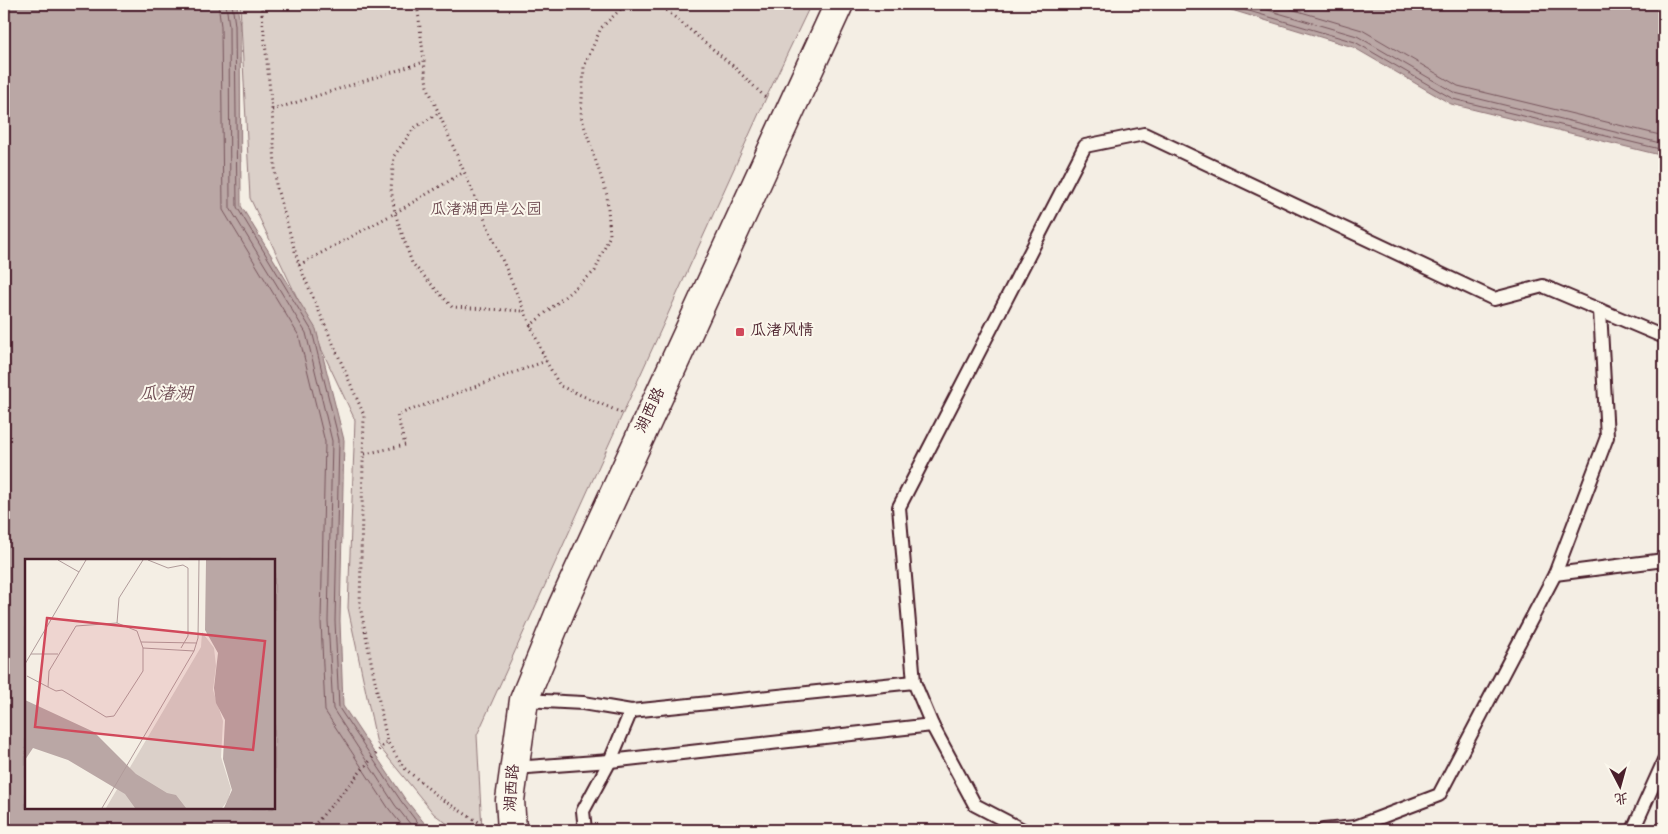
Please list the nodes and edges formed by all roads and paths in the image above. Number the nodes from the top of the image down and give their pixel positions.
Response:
1 (261, 4) edge
2 (626, 4) edge
3 (659, 4) edge
4 (839, 4) edge
5 (418, 10) dead end
6 (424, 62) junction
7 (272, 110) junction
8 (437, 114) junction
9 (787, 116) junction
10 (464, 172) junction
11 (394, 213) junction
12 (298, 265) junction
13 (1600, 310) junction
14 (523, 311) junction
15 (530, 326) junction
16 (1664, 337) edge
17 (546, 361) junction
18 (646, 423) junction
19 (365, 454) junction
20 (1664, 560) edge
21 (1555, 574) junction
22 (914, 682) junction
23 (524, 700) junction
24 (631, 710) junction
25 (932, 725) junction
26 (386, 741) junction
27 (610, 761) junction
28 (1664, 761) edge
29 (514, 768) junction
30 (310, 830) edge
31 (491, 830) edge
32 (512, 830) edge
33 (585, 830) edge
34 (1023, 830) edge
35 (1323, 830) edge
36 (1633, 830) edge

1 - 7 path
2 - 15 path
3 - 9 path
4 - 9 street, 湖西路
5 - 6 path
6 - 7 path
6 - 8 path
7 - 12 path
8 - 10 path
8 - 11 path
9 - 18 street, 湖西路
10 - 11 path
10 - 14 path
11 - 12 path
11 - 14 path
12 - 19 path
13 - 16 lane
13 - 21 lane
13 - 22 lane
14 - 15 path
15 - 17 path
17 - 18 path
17 - 19 path
18 - 23 street, 湖西路
19 - 26 path
20 - 21 lane
21 - 35 lane
22 - 24 lane
22 - 25 lane
23 - 24 lane
23 - 29 street, 湖西路
24 - 27 lane
25 - 27 lane
25 - 34 lane
26 - 30 path
26 - 31 path
27 - 29 lane
27 - 33 lane
28 - 36 lane
29 - 32 street, 湖西路

